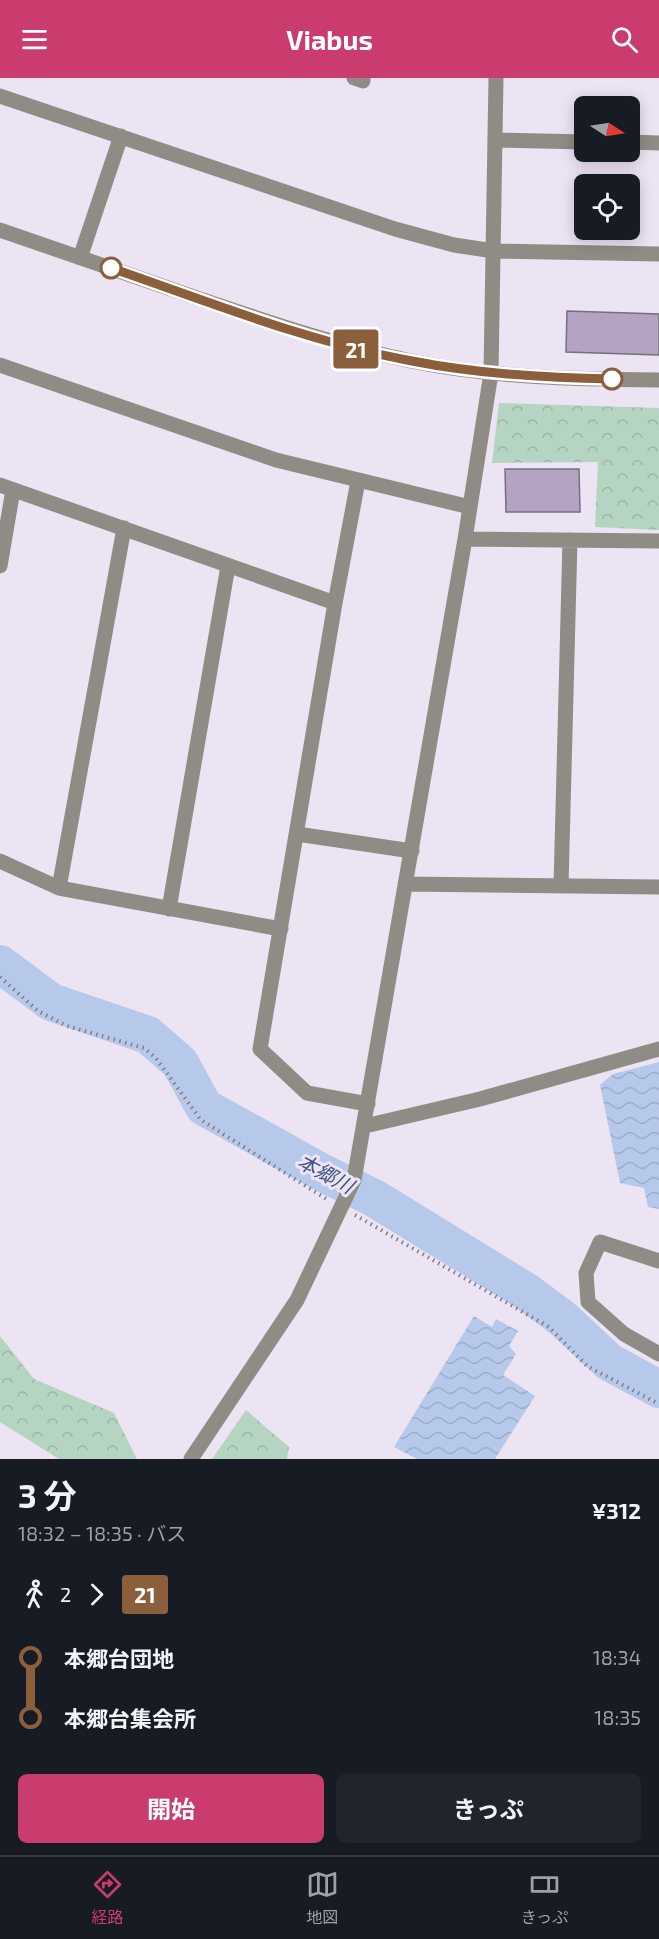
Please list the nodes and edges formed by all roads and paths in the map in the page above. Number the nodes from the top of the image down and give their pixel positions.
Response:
1 (354, 78) edge
2 (363, 78) edge
3 (496, 78) edge
4 (0, 96) edge
5 (121, 136) junction
6 (495, 140) junction
7 (574, 142) edge
8 (640, 142) edge
9 (659, 143) edge
10 (0, 230) edge
11 (494, 251) junction
12 (659, 254) edge
13 (80, 258) junction
14 (0, 365) edge
15 (491, 373) junction
16 (659, 380) edge
17 (358, 481) junction
18 (7, 487) edge
19 (470, 507) junction
20 (124, 528) junction
21 (465, 539) junction
22 (570, 540) junction
23 (659, 541) edge
24 (0, 566) edge
25 (228, 566) junction
26 (335, 603) junction
27 (297, 834) junction
28 (412, 850) junction
29 (0, 861) edge
30 (405, 884) junction
31 (561, 886) junction
32 (659, 887) edge
33 (59, 888) junction
34 (169, 909) junction
35 (282, 928) junction
36 (0, 977) edge
37 (659, 1049) edge
38 (369, 1104) junction
39 (364, 1126) junction
40 (344, 1204) junction
41 (659, 1261) edge
42 (659, 1354) edge
43 (659, 1404) edge
44 (191, 1459) edge

1 - 2 street
3 - 6 street
4 - 5 street
5 - 11 street
5 - 13 street
6 - 7 street
6 - 11 street
8 - 9 street
10 - 13 street
11 - 12 street
11 - 15 street
13 - 15 street
14 - 17 street
15 - 16 street
15 - 19 street
17 - 19 street
17 - 26 street
18 - 20 street
18 - 24 street
19 - 21 street
20 - 25 street
20 - 33 street
21 - 22 street
21 - 28 street
22 - 23 street
22 - 31 street
25 - 26 street
25 - 34 street
26 - 27 street
27 - 28 street
27 - 35 street
28 - 30 street
29 - 33 street
30 - 31 street
30 - 38 street
31 - 32 street
33 - 34 street
34 - 35 street
35 - 38 street
36 - 40 path
37 - 39 street
38 - 39 street
39 - 40 street
40 - 43 path
40 - 44 street
41 - 42 street

